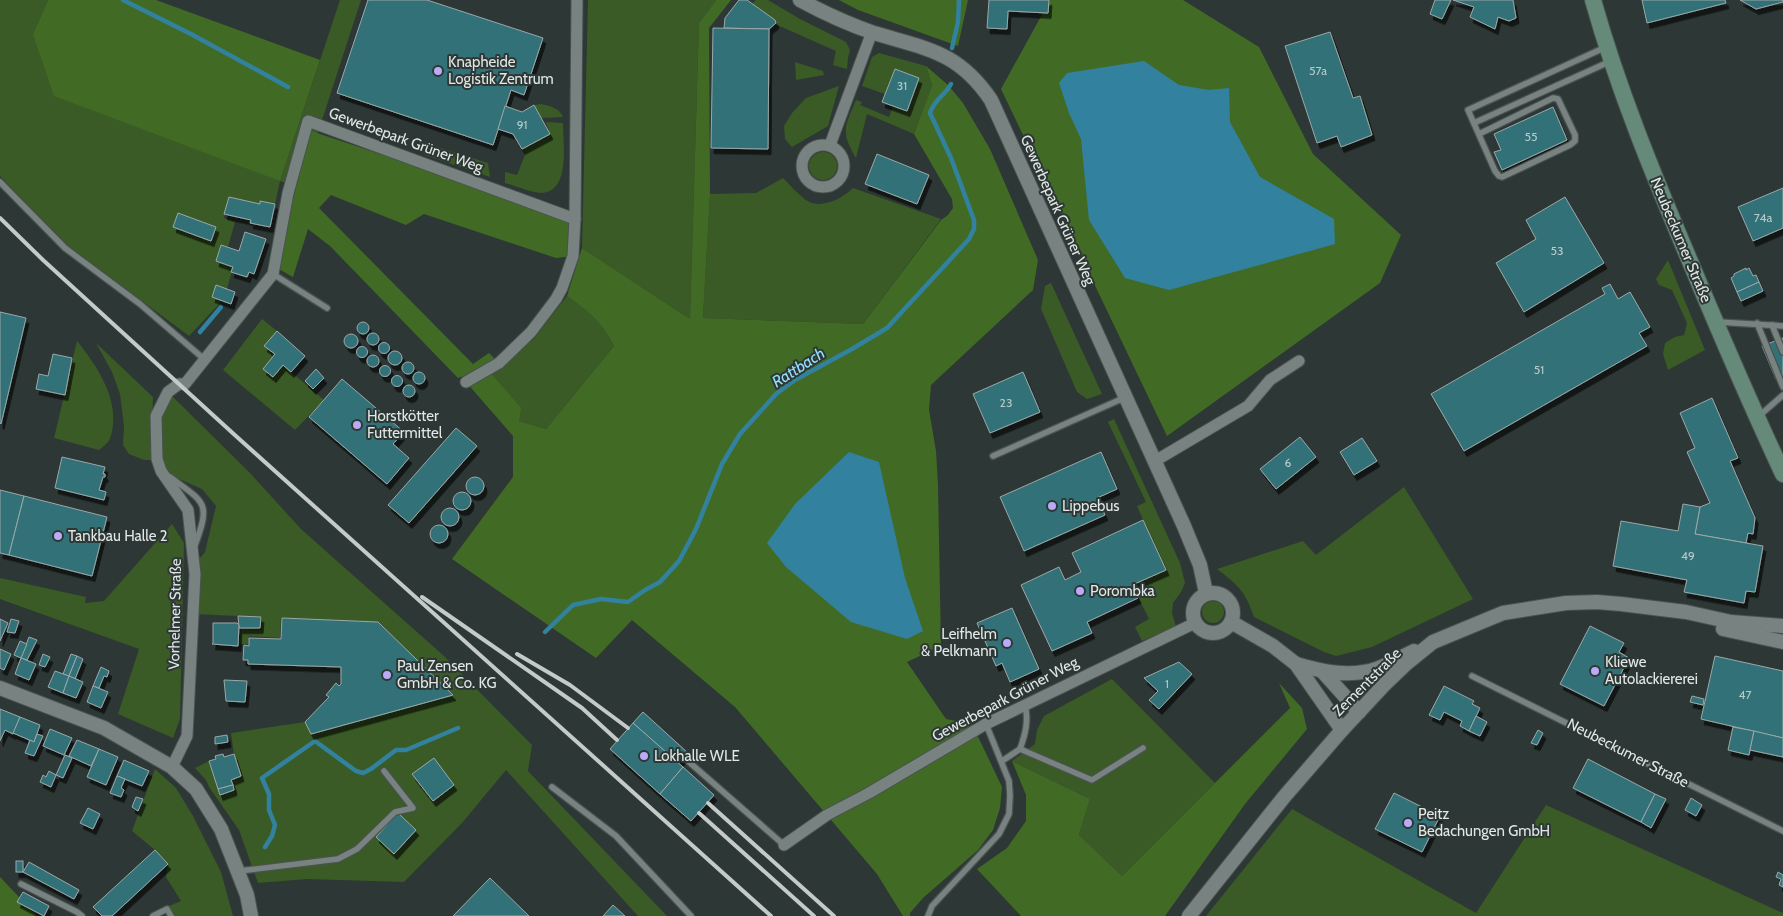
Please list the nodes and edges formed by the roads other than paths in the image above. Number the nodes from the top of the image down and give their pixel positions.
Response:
1 (578, 0) edge
2 (800, 0) edge
3 (1593, 0) edge
4 (872, 32) junction
5 (1608, 54) junction
6 (1474, 122) junction
7 (1479, 134) junction
8 (830, 146) dead end
9 (0, 182) edge
10 (575, 218) junction
11 (274, 274) junction
12 (327, 308) dead end
13 (1715, 322) junction
14 (1757, 323) junction
15 (1772, 324) junction
16 (1783, 326) edge
17 (1783, 352) edge
18 (204, 359) junction
19 (1299, 361) dead end
20 (466, 382) dead end
21 (178, 384) joint
22 (1783, 387) edge
23 (1783, 396) edge
24 (1126, 397) junction
25 (1757, 417) junction
26 (993, 456) dead end
27 (1155, 461) junction
28 (1783, 474) edge
29 (1206, 593) junction
30 (1645, 608) junction
31 (1783, 618) edge
32 (1195, 622) junction
33 (1231, 622) junction
34 (1768, 625) junction
35 (1783, 626) edge
36 (1433, 642) junction
37 (1783, 642) edge
38 (1296, 664) junction
39 (1323, 672) junction
40 (1472, 676) dead end
41 (0, 688) edge
42 (1025, 705) junction
43 (1359, 712) junction
44 (986, 724) junction
45 (1342, 730) junction
46 (1143, 748) dead end
47 (1020, 749) junction
48 (1002, 761) junction
49 (690, 762) dead end
50 (172, 767) junction
51 (384, 771) dead end
52 (552, 787) dead end
53 (1783, 831) edge
54 (784, 845) joint
55 (238, 871) junction
56 (21, 884) dead end
57 (82, 916) edge
58 (153, 916) edge
59 (171, 916) edge
60 (251, 916) edge
61 (691, 916) edge
62 (928, 916) edge
63 (1189, 916) edge

1 - 10 street
2 - 4 street, Gewerbepark Grüner Weg
3 - 5 main road, Neubeckumer Straße
4 - 8 street
4 - 24 street, Gewerbepark Grüner Weg
5 - 6 lane
5 - 6 lane
5 - 13 main road, Neubeckumer Straße
6 - 7 lane
7 - 7 lane
9 - 18 lane
10 - 11 street, Gewerbepark Grüner Weg
10 - 20 street
11 - 12 lane
11 - 18 street, Gewerbepark Grüner Weg
13 - 14 lane
13 - 25 main road, Neubeckumer Straße
14 - 15 lane
14 - 22 lane
15 - 16 lane
15 - 17 lane
18 - 21 street, Gewerbepark Grüner Weg
19 - 27 street
21 - 50 street, Vorhelmer Straße
23 - 25 lane
24 - 26 lane
24 - 27 street, Gewerbepark Grüner Weg
25 - 28 main road, Neubeckumer Straße
27 - 29 street, Gewerbepark Grüner Weg
29 - 32 street
29 - 33 street
30 - 34 street, Zementstraße
30 - 36 street, Zementstraße
30 - 37 street, Zementstraße
31 - 34 street
32 - 33 street
32 - 42 street, Gewerbepark Grüner Weg
33 - 38 street
34 - 35 street, Zementstraße
36 - 39 street
36 - 43 street, Zementstraße
38 - 39 street
38 - 45 street
39 - 43 street
40 - 53 lane, Neubeckumer Straße
41 - 50 street
42 - 44 street, Gewerbepark Grüner Weg
42 - 47 lane
43 - 45 street, Zementstraße
44 - 48 lane
44 - 54 street, Gewerbepark Grüner Weg
45 - 63 street, Zementstraße
46 - 47 lane
47 - 48 lane
48 - 62 lane
49 - 54 lane
50 - 55 street
51 - 55 lane
52 - 61 lane
55 - 60 street
56 - 57 lane
58 - 59 lane

